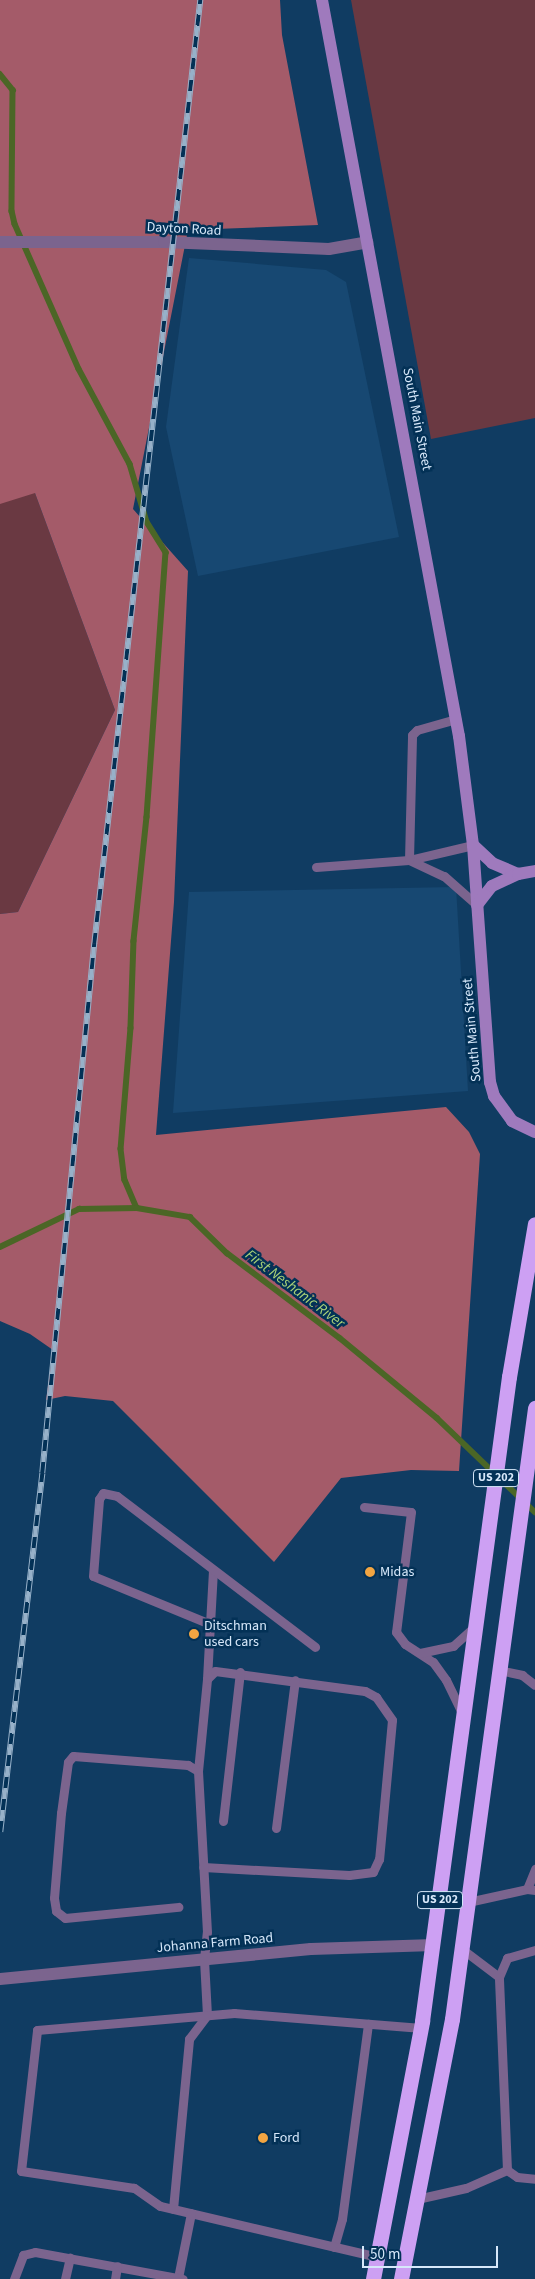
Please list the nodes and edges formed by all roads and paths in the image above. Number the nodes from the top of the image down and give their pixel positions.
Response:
1 (322, 0) edge
2 (5, 242) edge
3 (367, 242) junction
4 (456, 719) junction
5 (473, 845) junction
6 (409, 860) junction
7 (316, 866) dead end
8 (535, 871) edge
9 (518, 874) junction
10 (477, 905) junction
11 (535, 1132) edge
12 (535, 1224) edge
13 (535, 1408) edge
14 (364, 1507) dead end
15 (213, 1570) junction
16 (210, 1624) junction
17 (475, 1626) junction
18 (315, 1647) dead end
19 (420, 1653) junction
20 (499, 1670) junction
21 (240, 1672) junction
22 (207, 1679) junction
23 (295, 1680) junction
24 (535, 1685) edge
25 (464, 1718) junction
26 (198, 1771) junction
27 (223, 1820) dead end
28 (276, 1828) dead end
29 (203, 1867) junction
30 (535, 1869) edge
31 (531, 1890) edge
32 (468, 1902) junction
33 (178, 1907) dead end
34 (434, 1945) junction
35 (462, 1949) junction
36 (535, 1950) edge
37 (204, 1959) junction
38 (498, 1977) junction
39 (0, 1979) edge
40 (207, 2015) junction
41 (368, 2024) junction
42 (421, 2028) junction
43 (507, 2170) junction
44 (535, 2179) edge
45 (417, 2199) junction
46 (172, 2209) junction
47 (191, 2213) junction
48 (334, 2247) junction
49 (378, 2257) junction
50 (70, 2258) junction
51 (117, 2266) junction
52 (168, 2277) edge
53 (181, 2278) edge
54 (14, 2279) edge
55 (65, 2279) edge
56 (115, 2279) edge
57 (373, 2279) edge
58 (402, 2279) edge

1 - 3 street, South Main Street
2 - 3 street, Dayton Road
3 - 4 street, South Main Street
4 - 5 street, South Main Street
4 - 6 lane
5 - 6 lane
5 - 9 street
5 - 10 street, South Main Street
6 - 7 lane
6 - 10 lane
8 - 9 street
9 - 10 street
10 - 11 street, South Main Street
12 - 17 highway, US 202
13 - 20 highway, US 202
14 - 19 lane
15 - 16 lane
15 - 16 lane
15 - 18 lane
16 - 22 lane
17 - 19 lane
17 - 25 highway, US 202
19 - 25 lane
20 - 24 lane
20 - 32 highway, US 202
21 - 22 lane
21 - 23 lane
21 - 27 lane
22 - 26 lane
23 - 28 lane
23 - 29 lane
25 - 34 highway, US 202
26 - 29 lane
26 - 33 lane
29 - 37 lane
30 - 31 lane
31 - 32 lane
32 - 35 highway, US 202
34 - 37 street, Johanna Farm Road
34 - 42 highway, US 202
35 - 38 lane
35 - 45 highway, US 202
36 - 38 lane
37 - 39 street, Johanna Farm Road
37 - 40 lane
38 - 43 lane
40 - 41 lane
40 - 46 lane
40 - 46 lane
41 - 42 lane
41 - 48 lane
42 - 49 highway, US 202
43 - 44 lane
43 - 45 lane
45 - 58 highway, US 202
46 - 47 lane
47 - 48 lane
47 - 53 lane
48 - 49 lane
49 - 57 highway, US 202
50 - 51 lane
50 - 54 lane
50 - 55 lane
51 - 52 lane
51 - 56 lane
52 - 53 lane

